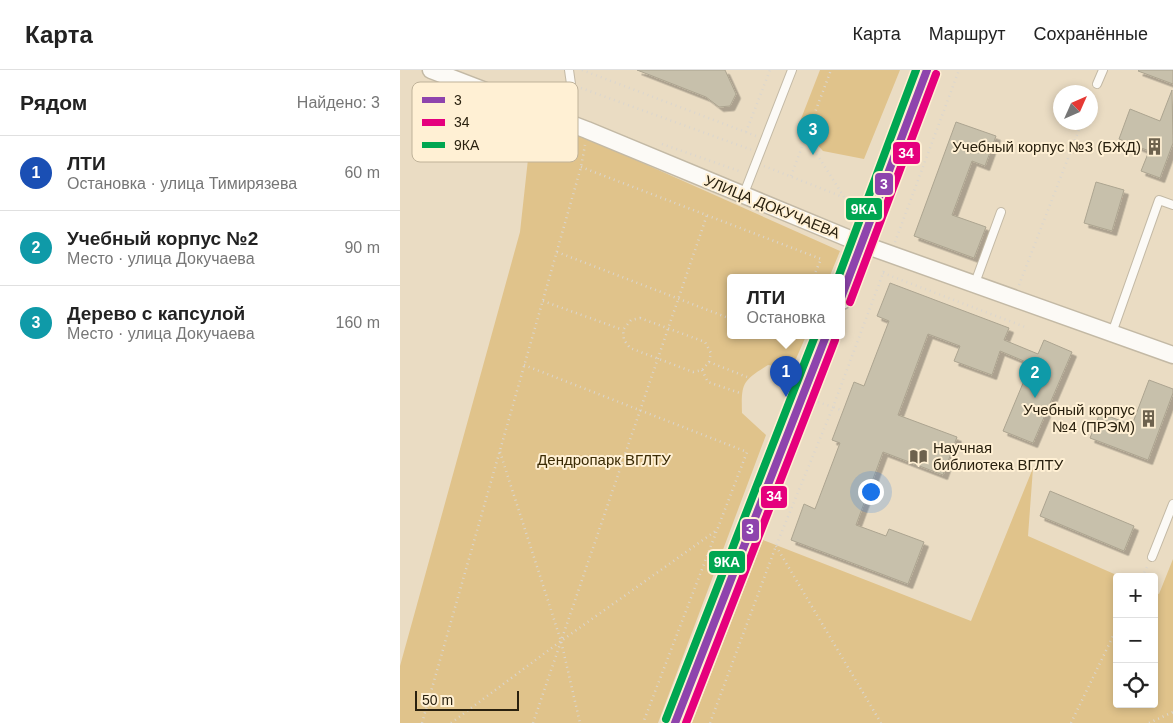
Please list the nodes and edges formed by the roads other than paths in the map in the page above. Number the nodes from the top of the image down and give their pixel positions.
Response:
1 (431, 70) edge
2 (792, 70) edge
3 (927, 70) edge
4 (1103, 70) edge
5 (462, 82) edge
6 (1097, 84) dead end
7 (578, 126) edge
8 (744, 196) junction
9 (1173, 205) edge
10 (1001, 212) dead end
11 (862, 244) junction
12 (975, 284) junction
13 (845, 288) edge
14 (1112, 333) junction
15 (825, 339) edge
16 (1173, 355) edge
17 (1173, 504) edge
18 (1152, 557) dead end
19 (675, 723) edge

1 - 5 street, УЛИЦА ДОКУЧАЕВА
2 - 8 lane
3 - 11 main road
4 - 6 lane
7 - 8 street, УЛИЦА ДОКУЧАЕВА
8 - 11 street, УЛИЦА ДОКУЧАЕВА
9 - 14 lane
10 - 12 lane
11 - 12 street, УЛИЦА ДОКУЧАЕВА
11 - 13 main road
12 - 14 street, УЛИЦА ДОКУЧАЕВА
14 - 16 street, УЛИЦА ДОКУЧАЕВА
15 - 19 main road
17 - 18 lane

